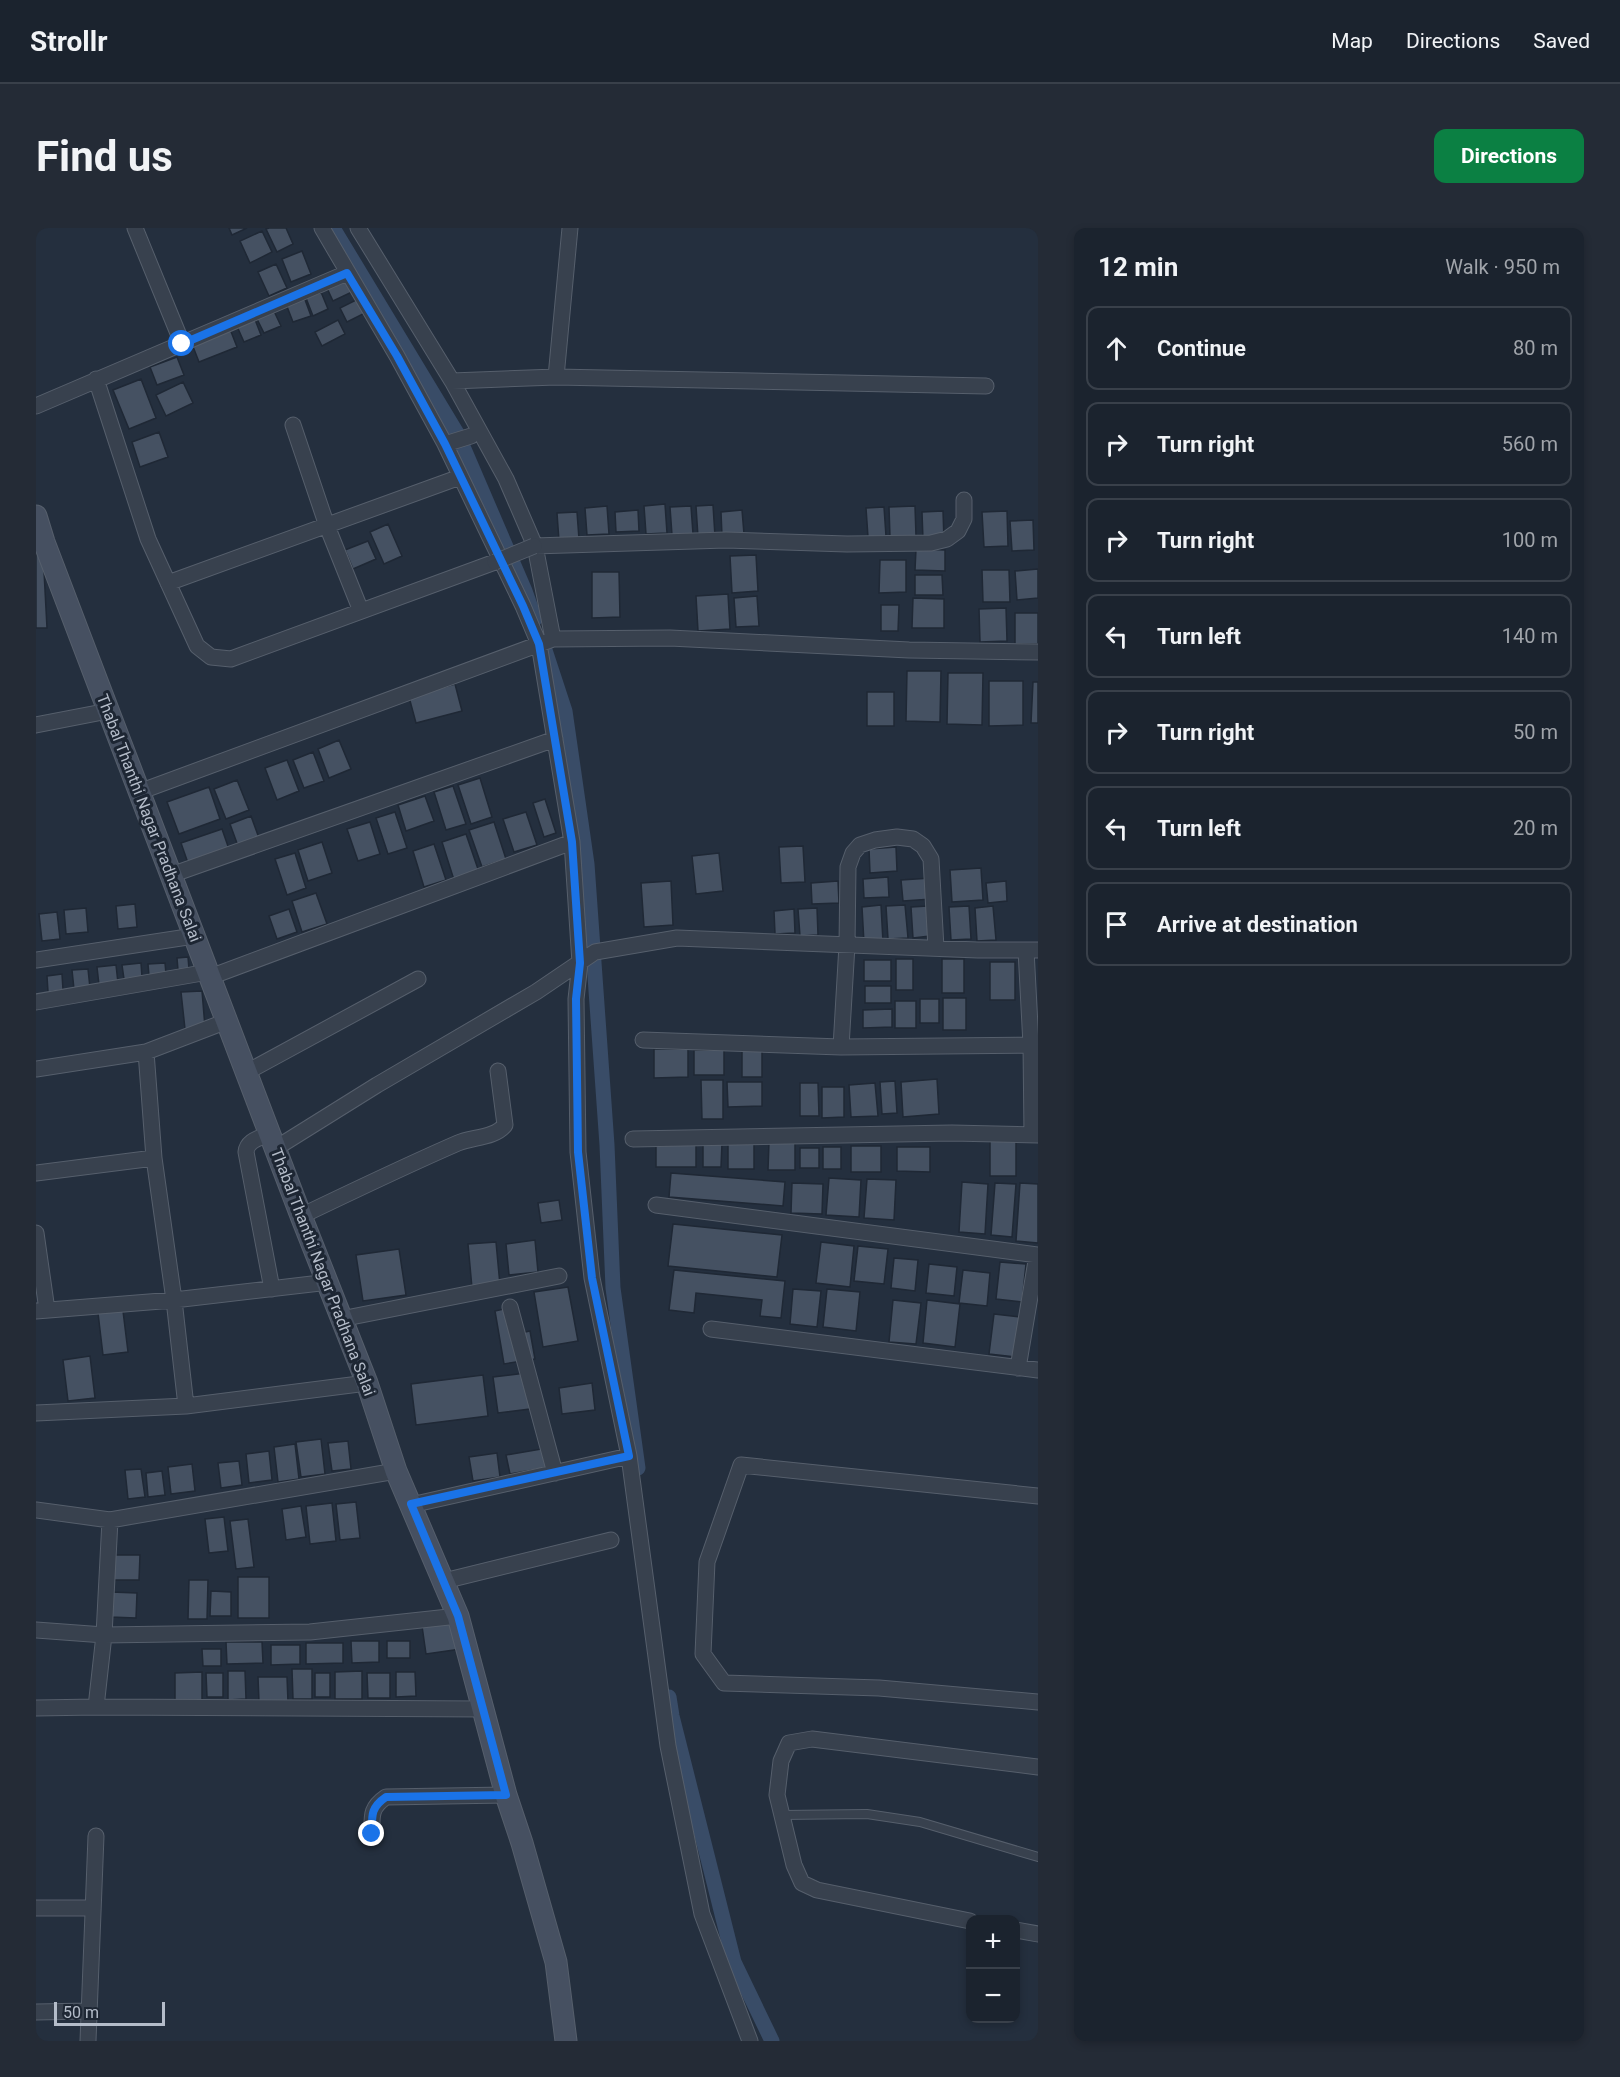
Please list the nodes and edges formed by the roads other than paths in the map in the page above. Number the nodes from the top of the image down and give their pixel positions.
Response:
1 (135, 228) edge
2 (322, 228) edge
3 (358, 228) edge
4 (570, 228) edge
5 (347, 273) junction
6 (182, 344) junction
7 (556, 377) junction
8 (96, 379) junction
9 (452, 381) junction
10 (986, 386) dead end
11 (36, 406) edge
12 (293, 425) dead end
13 (471, 436) dead end
14 (449, 443) junction
15 (460, 477) junction
16 (964, 500) dead end
17 (36, 516) edge
18 (327, 526) junction
19 (40, 543) edge
20 (534, 546) junction
21 (168, 584) junction
22 (361, 610) junction
23 (546, 641) junction
24 (1038, 652) edge
25 (108, 711) junction
26 (36, 725) edge
27 (555, 739) junction
28 (139, 792) junction
29 (572, 842) junction
30 (171, 875) junction
31 (194, 936) junction
32 (847, 945) junction
33 (936, 948) junction
34 (1032, 950) edge
35 (36, 960) edge
36 (580, 962) junction
37 (209, 975) junction
38 (418, 979) dead end
39 (36, 1002) edge
40 (227, 1021) junction
41 (643, 1040) dead end
42 (1035, 1045) edge
43 (841, 1047) junction
44 (146, 1052) junction
45 (36, 1069) edge
46 (498, 1071) dead end
47 (247, 1072) junction
48 (1035, 1135) edge
49 (633, 1139) dead end
50 (273, 1141) junction
51 (154, 1158) junction
52 (36, 1173) edge
53 (656, 1205) dead end
54 (301, 1216) junction
55 (36, 1233) edge
56 (1038, 1255) edge
57 (559, 1276) dead end
58 (329, 1282) junction
59 (272, 1289) junction
60 (174, 1300) junction
61 (510, 1307) dead end
62 (41, 1311) edge
63 (341, 1319) junction
64 (711, 1329) dead end
65 (1018, 1368) junction
66 (1038, 1370) edge
67 (367, 1383) junction
68 (186, 1406) junction
69 (36, 1413) edge
70 (629, 1456) junction
71 (396, 1471) junction
72 (555, 1473) junction
73 (1038, 1496) edge
74 (411, 1504) junction
75 (36, 1510) edge
76 (110, 1520) junction
77 (611, 1540) dead end
78 (444, 1581) junction
79 (458, 1616) junction
80 (36, 1630) edge
81 (104, 1635) junction
82 (1038, 1702) edge
83 (96, 1707) junction
84 (36, 1708) edge
85 (484, 1709) junction
86 (1038, 1767) edge
87 (506, 1795) junction
88 (782, 1815) junction
89 (372, 1834) dead end
90 (96, 1836) dead end
91 (1038, 1857) edge
92 (36, 1908) edge
93 (93, 1908) junction
94 (966, 1920) edge
95 (1020, 1931) edge
96 (1038, 1934) edge
97 (89, 2011) junction
98 (36, 2012) edge
99 (88, 2041) edge
100 (566, 2041) edge
101 (750, 2041) edge

1 - 6 street
2 - 5 street
3 - 9 street
4 - 7 street
5 - 6 street
5 - 14 street
6 - 8 street
7 - 9 street
7 - 10 street
8 - 11 street
8 - 21 street
9 - 20 street
12 - 18 street
13 - 14 street
14 - 15 street
15 - 18 street
15 - 23 street
16 - 20 street
17 - 19 main road, Thabal Thanthi Nagar Pradhana Salai
18 - 21 street
18 - 22 street
19 - 25 main road, Thabal Thanthi Nagar Pradhana Salai
20 - 22 street, bridge
20 - 23 street
21 - 22 street
23 - 24 street
23 - 27 street
23 - 28 street
25 - 26 street
25 - 28 main road, Thabal Thanthi Nagar Pradhana Salai
27 - 29 street
27 - 30 street
28 - 30 main road, Thabal Thanthi Nagar Pradhana Salai
29 - 36 street
29 - 37 street
30 - 31 main road, Thabal Thanthi Nagar Pradhana Salai
31 - 35 street
31 - 37 main road, Thabal Thanthi Nagar Pradhana Salai
32 - 33 street
32 - 33 street
32 - 36 street
32 - 43 street
33 - 34 street
34 - 42 street
36 - 50 street
36 - 70 street
37 - 39 street
37 - 40 main road, Thabal Thanthi Nagar Pradhana Salai
38 - 47 street
40 - 44 street
40 - 47 main road, Thabal Thanthi Nagar Pradhana Salai
41 - 43 street
42 - 43 street
42 - 48 street
44 - 45 street
44 - 51 street
46 - 54 street
47 - 50 main road, Thabal Thanthi Nagar Pradhana Salai
48 - 49 street
50 - 54 main road, Thabal Thanthi Nagar Pradhana Salai
50 - 59 street
51 - 52 street
51 - 60 street
53 - 56 street
54 - 58 main road, Thabal Thanthi Nagar Pradhana Salai
55 - 62 street
56 - 65 street
57 - 63 street
58 - 59 street
58 - 63 main road, Thabal Thanthi Nagar Pradhana Salai
59 - 60 street
60 - 62 street
60 - 68 street
61 - 72 street
63 - 67 main road, Thabal Thanthi Nagar Pradhana Salai
64 - 65 street
65 - 66 street
67 - 68 street
67 - 71 main road, Thabal Thanthi Nagar Pradhana Salai
68 - 69 street
70 - 72 street
70 - 101 street
71 - 74 main road, Thabal Thanthi Nagar Pradhana Salai
71 - 76 street
72 - 74 street
73 - 82 street
74 - 78 main road, Thabal Thanthi Nagar Pradhana Salai
75 - 76 street
76 - 81 street
77 - 78 street
78 - 79 main road, Thabal Thanthi Nagar Pradhana Salai
79 - 81 street
79 - 85 main road, Thabal Thanthi Nagar Pradhana Salai
80 - 81 street
81 - 83 street
83 - 84 street
83 - 85 street
85 - 87 main road, Thabal Thanthi Nagar Pradhana Salai
86 - 88 street
87 - 89 street
87 - 100 main road, Thabal Thanthi Nagar Pradhana Salai
88 - 91 lane
88 - 94 street
90 - 93 street
92 - 93 street
93 - 97 street
95 - 96 street
97 - 98 street
97 - 99 street

